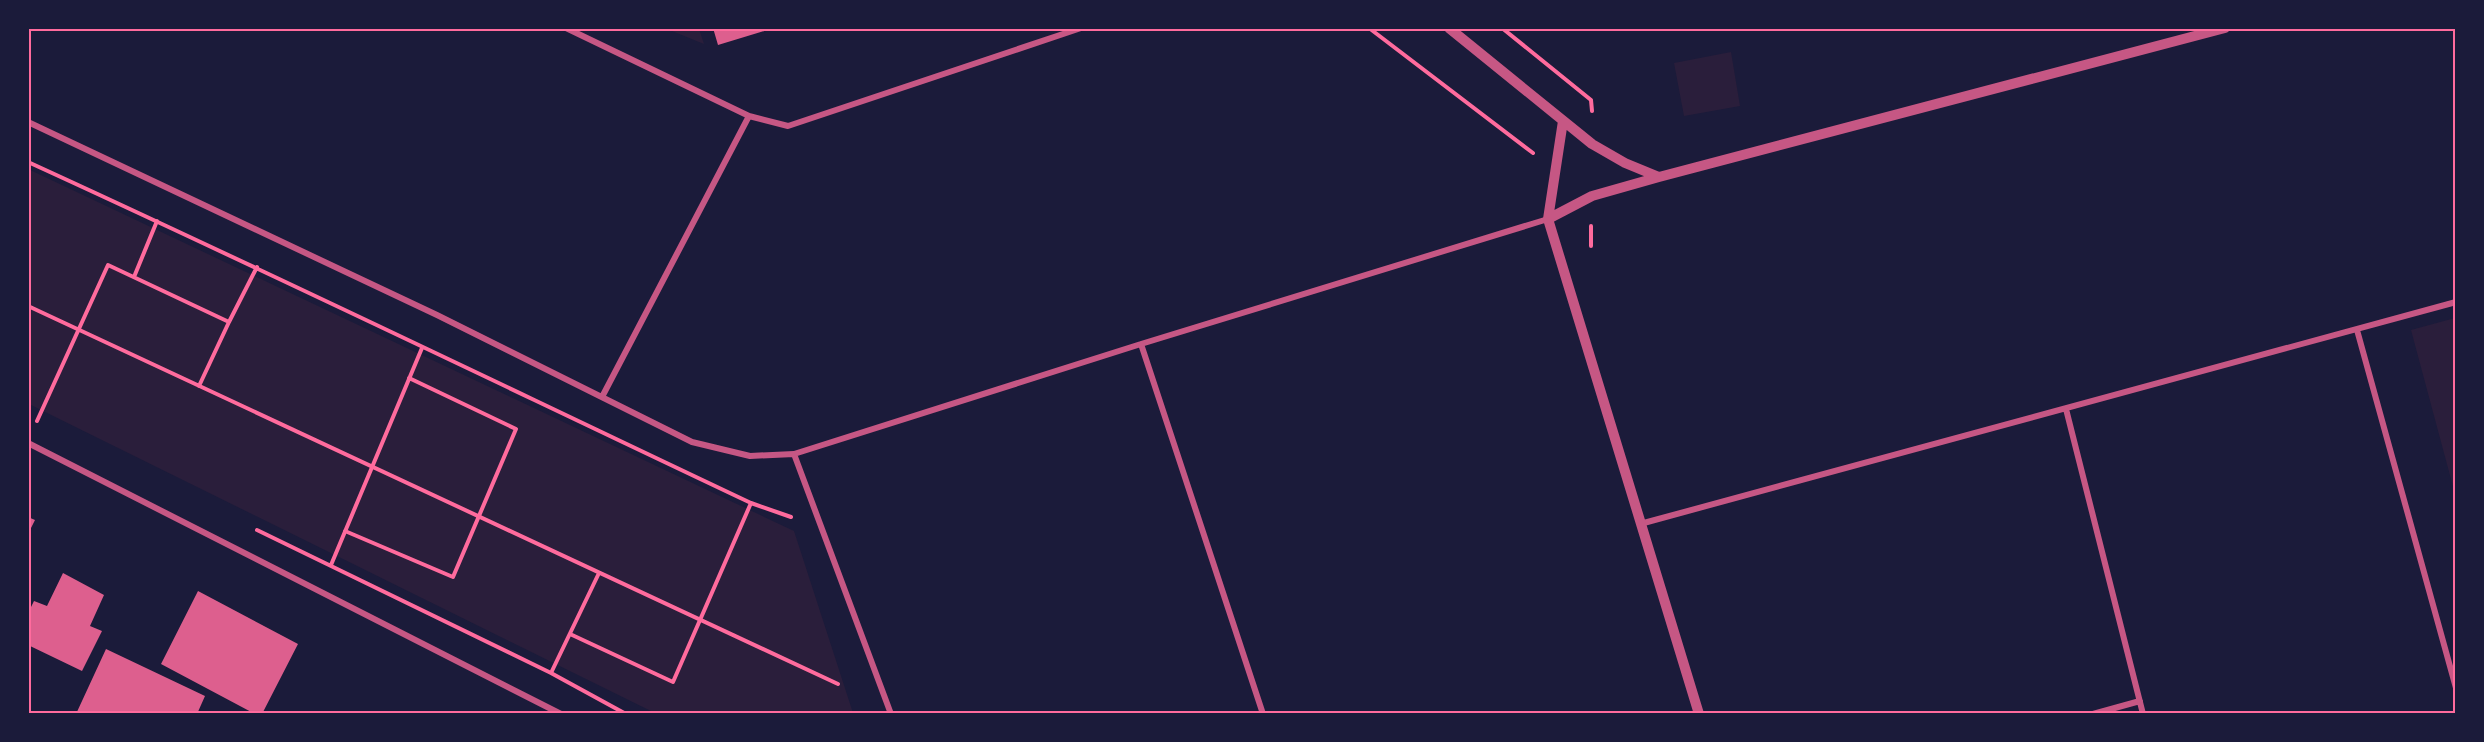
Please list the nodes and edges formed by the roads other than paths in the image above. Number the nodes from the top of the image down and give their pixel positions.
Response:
1 (566, 28) edge
2 (1081, 28) edge
3 (1449, 28) edge
4 (2225, 28) edge
5 (749, 116) junction
6 (1563, 121) junction
7 (28, 122) edge
8 (1659, 177) junction
9 (1548, 219) junction
10 (2456, 302) edge
11 (2357, 330) junction
12 (1141, 344) junction
13 (602, 397) junction
14 (2066, 409) junction
15 (28, 443) edge
16 (794, 454) junction
17 (1640, 524) junction
18 (2452, 665) edge
19 (2456, 688) edge
20 (2140, 701) junction
21 (561, 714) edge
22 (891, 714) edge
23 (1263, 714) edge
24 (1699, 714) edge
25 (2093, 714) edge
26 (2144, 714) edge

1 - 5 street
2 - 5 street
3 - 6 street
4 - 8 street
5 - 13 street
6 - 8 street
6 - 9 street
7 - 13 street
8 - 9 street
9 - 12 street
9 - 17 street
10 - 11 street
11 - 14 street
11 - 18 street
12 - 16 street
12 - 23 street
13 - 16 street
14 - 17 street
14 - 20 street
15 - 21 street
16 - 22 street
17 - 24 street
18 - 19 street
20 - 25 street
20 - 26 street

